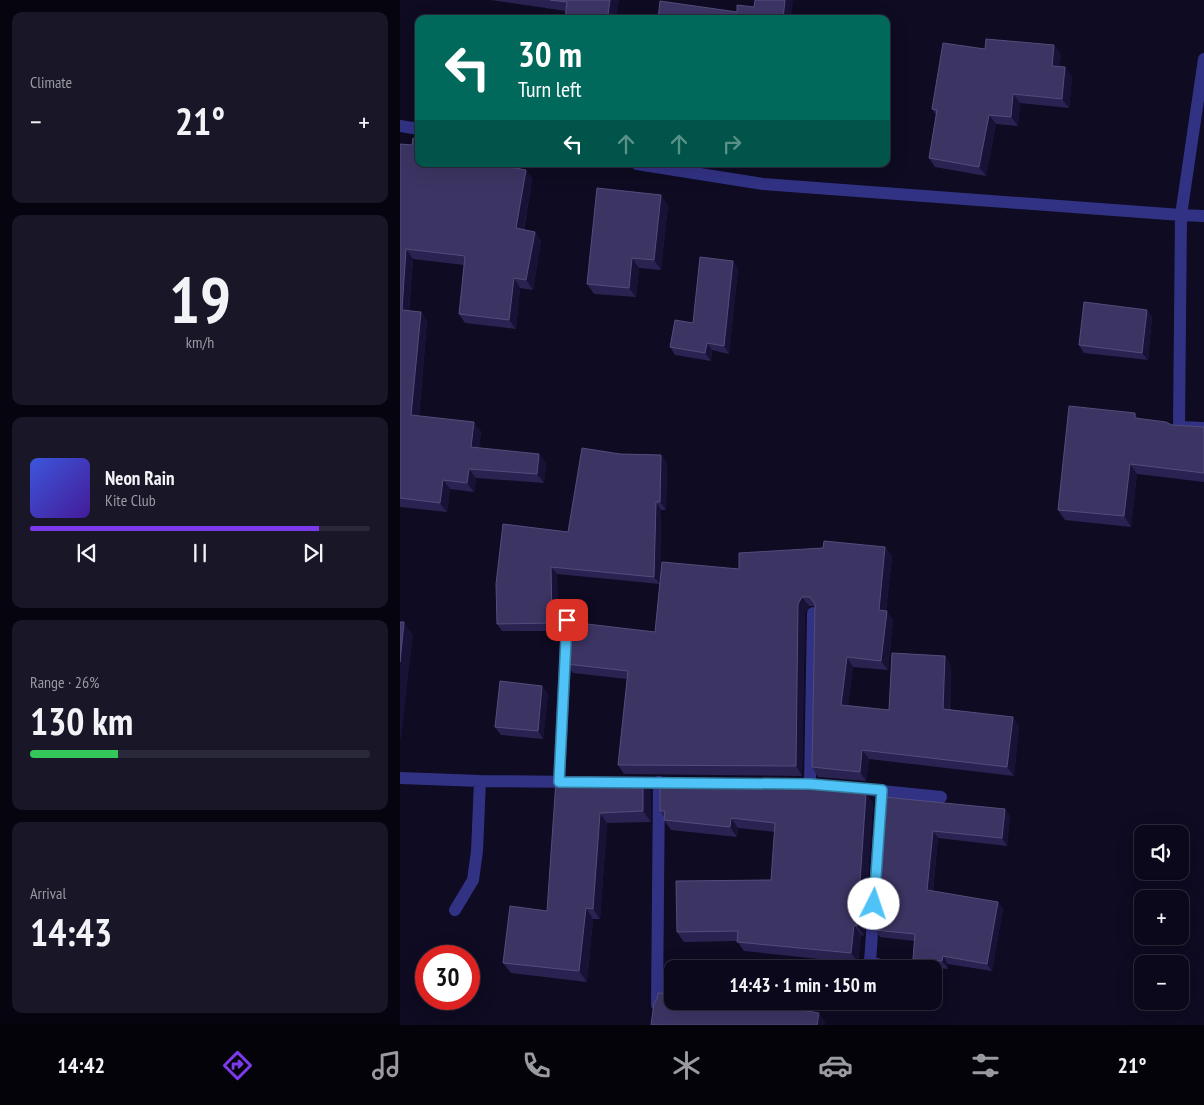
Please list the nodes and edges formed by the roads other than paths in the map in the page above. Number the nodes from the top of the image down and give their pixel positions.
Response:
1 (1204, 59) edge
2 (400, 126) edge
3 (415, 128) edge
4 (656, 167) edge
5 (1181, 214) junction
6 (1204, 216) edge
7 (1204, 428) edge
8 (813, 613) edge
9 (567, 620) dead end
10 (400, 778) edge
11 (480, 781) junction
12 (559, 782) junction
13 (659, 782) junction
14 (687, 783) edge
15 (882, 790) junction
16 (941, 797) dead end
17 (455, 910) dead end
18 (870, 960) edge
19 (657, 1005) edge

1 - 5 street
2 - 3 street
4 - 5 street
5 - 6 street
5 - 7 street
8 - 15 street
9 - 12 street
10 - 11 street
11 - 12 street
11 - 17 street
12 - 13 street
13 - 14 street
13 - 19 street
15 - 16 street
15 - 18 street

